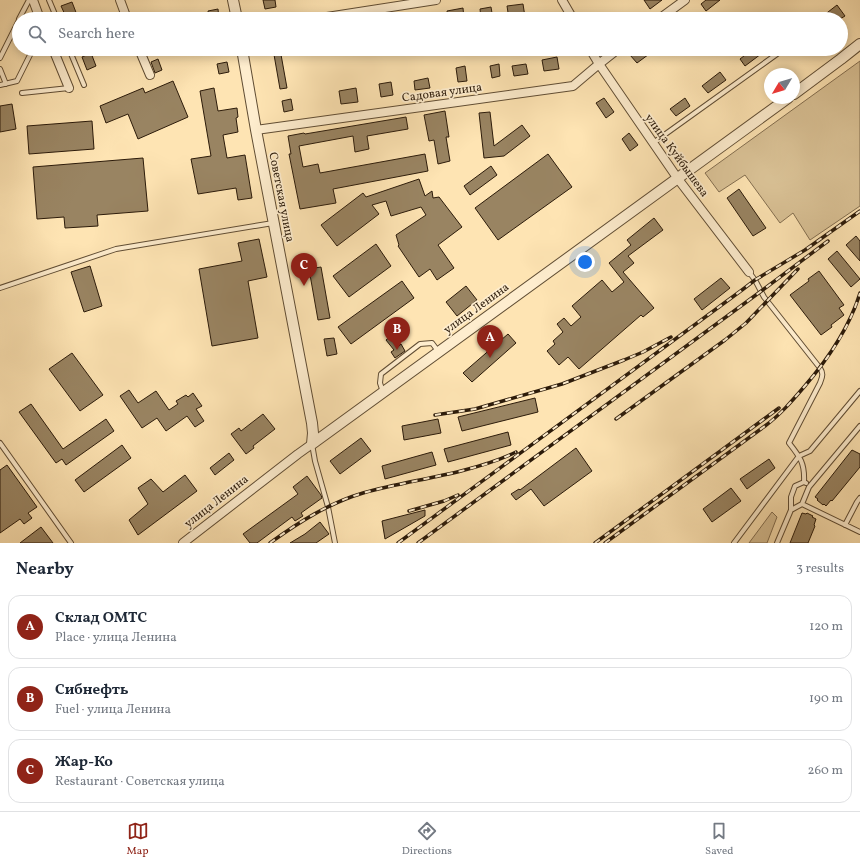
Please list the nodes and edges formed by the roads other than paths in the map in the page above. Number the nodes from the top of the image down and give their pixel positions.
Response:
1 (29, 0) edge
2 (33, 0) edge
3 (49, 0) edge
4 (120, 0) edge
5 (233, 0) edge
6 (436, 0) edge
7 (562, 0) edge
8 (685, 0) edge
9 (23, 12) edge
10 (37, 12) edge
11 (54, 12) edge
12 (124, 12) edge
13 (236, 12) edge
14 (359, 12) edge
15 (569, 12) edge
16 (669, 12) edge
17 (12, 33) edge
18 (860, 44) edge
19 (860, 49) edge
20 (848, 53) edge
21 (848, 55) edge
22 (30, 56) edge
23 (56, 56) edge
24 (72, 56) edge
25 (142, 56) edge
26 (243, 56) edge
27 (594, 56) edge
28 (609, 56) edge
29 (774, 56) edge
30 (845, 56) edge
31 (847, 56) edge
32 (0, 58) edge
33 (841, 59) junction
34 (599, 64) junction
35 (0, 69) edge
36 (150, 75) dead end
37 (6, 84) junction
38 (0, 85) edge
39 (84, 85) dead end
40 (69, 88) joint
41 (800, 90) edge
42 (22, 93) dead end
43 (780, 104) edge
44 (256, 130) junction
45 (653, 143) junction
46 (678, 179) junction
47 (273, 222) junction
48 (749, 272) joint
49 (0, 288) edge
50 (438, 352) junction
51 (860, 391) edge
52 (383, 392) junction
53 (860, 426) edge
54 (0, 443) edge
55 (312, 444) junction
56 (799, 456) junction
57 (804, 482) junction
58 (809, 487) junction
59 (860, 498) edge
60 (802, 504) junction
61 (791, 510) junction
62 (844, 525) junction
63 (860, 532) edge
64 (71, 543) edge
65 (183, 543) edge
66 (336, 543) edge
67 (734, 543) edge
68 (777, 543) edge

1 - 9 lane
2 - 10 street
3 - 11 lane
4 - 12 street
5 - 13 street
6 - 14 street
7 - 15 street
8 - 16 street
17 - 32 lane
18 - 20 street
19 - 21 street
22 - 37 lane
23 - 40 street
24 - 39 lane
25 - 36 street
26 - 44 street, Советская улица
27 - 34 street, улица Куйбышева
28 - 34 street, Садовая улица
29 - 45 lane
30 - 33 street
31 - 33 street
33 - 41 street
34 - 44 street, Садовая улица
34 - 45 street, улица Куйбышева
35 - 37 lane
37 - 38 lane
40 - 42 lane
43 - 46 street, улица Ленина
44 - 47 street, Советская улица
45 - 46 street, улица Куйбышева
46 - 48 street, улица Куйбышева
46 - 50 street, улица Ленина
47 - 49 lane
47 - 55 street, Советская улица
48 - 56 lane
50 - 52 street, улица Ленина
50 - 52 lane
51 - 56 lane
52 - 55 street, улица Ленина
53 - 58 lane
54 - 64 lane
55 - 65 street, улица Ленина
55 - 66 lane
56 - 57 lane
56 - 67 lane
57 - 58 lane
57 - 61 lane
58 - 60 lane
59 - 62 lane
60 - 61 lane
60 - 62 lane
61 - 68 lane
62 - 63 lane

